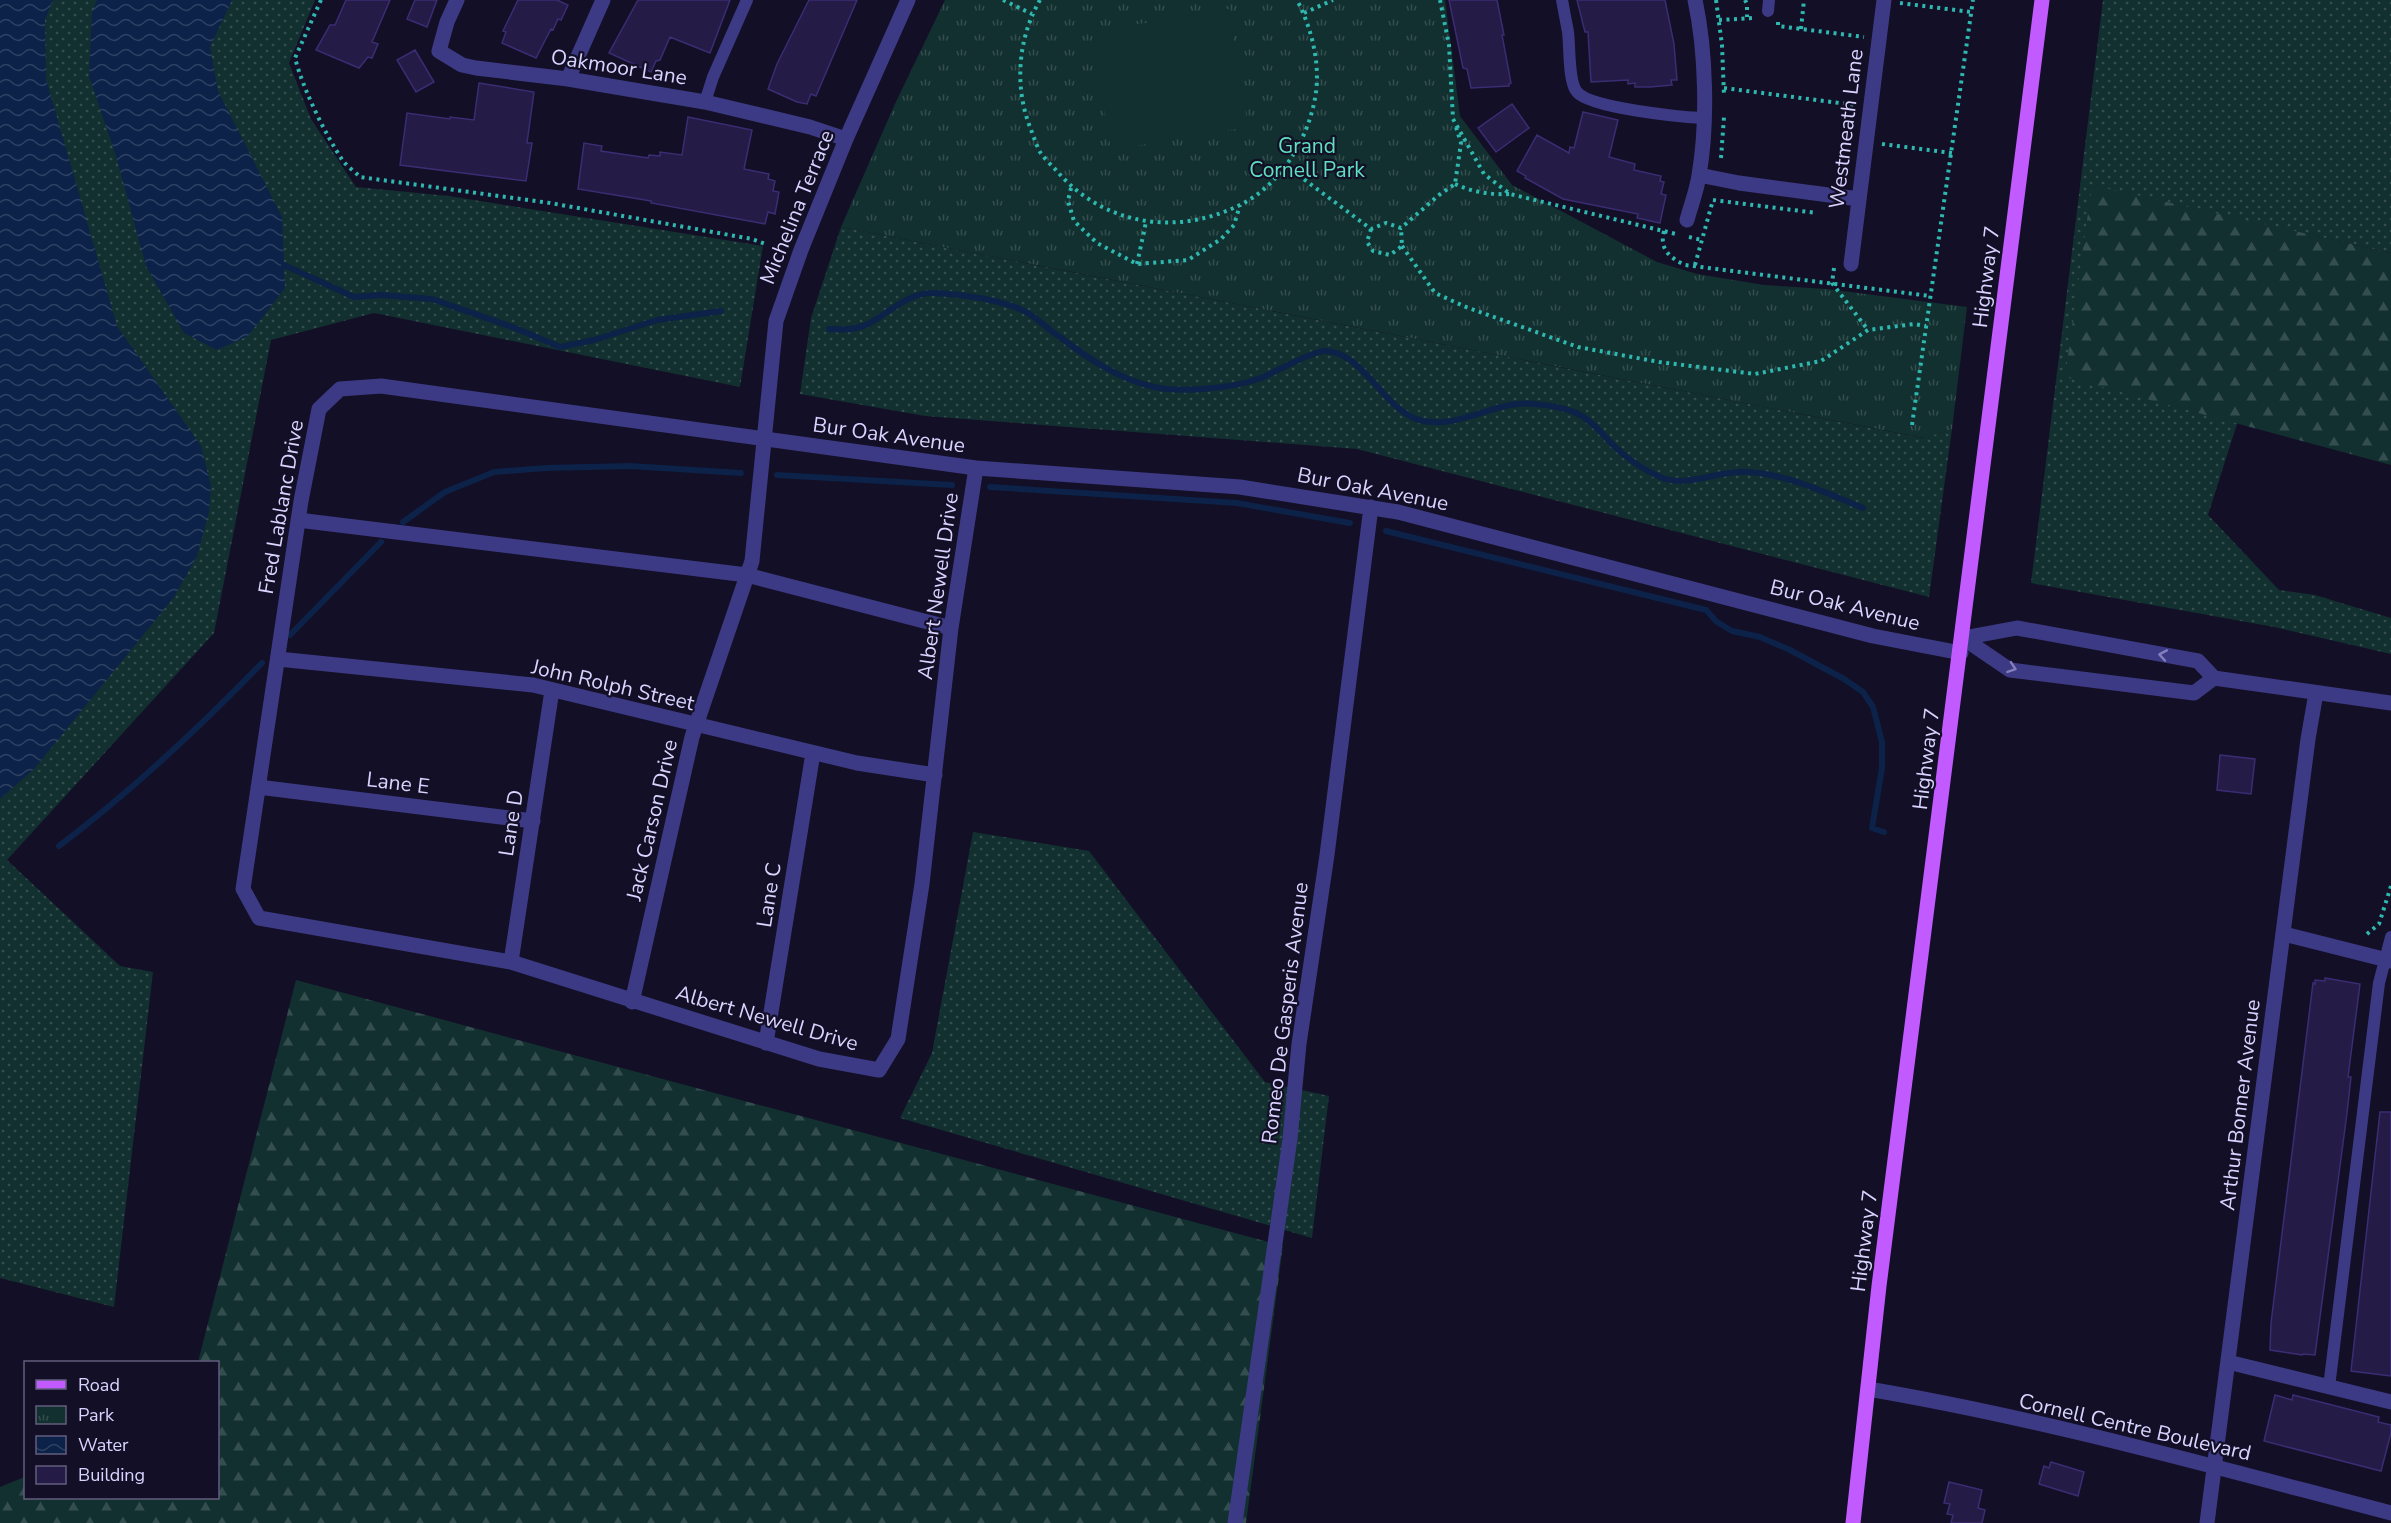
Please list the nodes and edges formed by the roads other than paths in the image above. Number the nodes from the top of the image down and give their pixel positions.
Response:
1 (457, 0) edge
2 (603, 0) edge
3 (747, 0) edge
4 (908, 0) edge
5 (1562, 0) edge
6 (1695, 0) edge
7 (2042, 0) edge
8 (1889, 1) edge
9 (568, 79) junction
10 (705, 102) junction
11 (1703, 117) junction
12 (846, 139) junction
13 (1699, 175) junction
14 (1859, 199) junction
15 (1687, 220) dead end
16 (1851, 264) dead end
17 (764, 439) junction
18 (976, 468) junction
19 (1371, 507) junction
20 (298, 520) junction
21 (747, 575) junction
22 (951, 628) junction
23 (1962, 646) junction
24 (278, 659) junction
25 (2214, 678) junction
26 (552, 690) junction
27 (2316, 693) junction
28 (2391, 704) edge
29 (696, 725) junction
30 (813, 753) junction
31 (934, 776) junction
32 (258, 787) junction
33 (533, 821) junction
34 (259, 918) joint
35 (2283, 934) junction
36 (2391, 937) edge
37 (2388, 961) edge
38 (511, 962) junction
39 (633, 1002) junction
40 (766, 1043) junction
41 (2228, 1362) junction
42 (2329, 1387) junction
43 (1868, 1389) junction
44 (2391, 1402) edge
45 (2214, 1466) junction
46 (2391, 1513) edge
47 (1235, 1523) edge
48 (1853, 1523) edge
49 (2207, 1523) edge

1 - 9 street, Oakmoor Lane
2 - 9 street
3 - 10 lane
4 - 12 street, Michelina Terrace
5 - 11 lane
6 - 11 street
7 - 23 main road, Highway 7
8 - 14 street, Westmeath Lane
9 - 10 street, Oakmoor Lane
10 - 12 street, Oakmoor Lane
11 - 13 street
12 - 17 street, Michelina Terrace
13 - 14 street
13 - 15 street
14 - 16 street, Westmeath Lane
17 - 18 street, Bur Oak Avenue
17 - 20 street, Fred Lablanc Drive
17 - 21 street, Jack Carson Drive
18 - 19 street, Bur Oak Avenue
18 - 22 street, Albert Newell Drive
19 - 23 street, Bur Oak Avenue
19 - 47 street, Romeo De Gasperis Avenue
20 - 21 street
20 - 24 street, Fred Lablanc Drive
21 - 22 street
21 - 29 street, Jack Carson Drive
22 - 31 street, Albert Newell Drive
23 -> 25 street, Bur Oak Avenue
25 -> 23 street, Bur Oak Avenue
23 - 43 main road, Highway 7
24 - 26 street, John Rolph Street
24 - 32 street, Fred Lablanc Drive
25 - 27 street
26 - 29 street, John Rolph Street
26 - 33 street, Lane D
27 - 28 street
27 - 35 street, Arthur Bonner Avenue
29 - 30 street, John Rolph Street
29 - 39 street, Jack Carson Drive
30 - 31 street, John Rolph Street
30 - 40 street, Lane C
31 - 40 street, Albert Newell Drive
32 - 33 street, Lane E
32 - 34 street, Fred Lablanc Drive
33 - 38 street, Lane D
34 - 38 street, Albert Newell Drive
35 - 37 street
35 - 41 street, Arthur Bonner Avenue
36 - 37 lane
37 - 42 lane
38 - 39 street, Albert Newell Drive
39 - 40 street, Albert Newell Drive
41 - 42 street
41 - 45 street, Arthur Bonner Avenue
42 - 44 street
43 - 45 street, Cornell Centre Boulevard
43 - 48 main road, Highway 7
45 - 46 street, Cornell Centre Boulevard
45 - 49 street, Arthur Bonner Avenue

